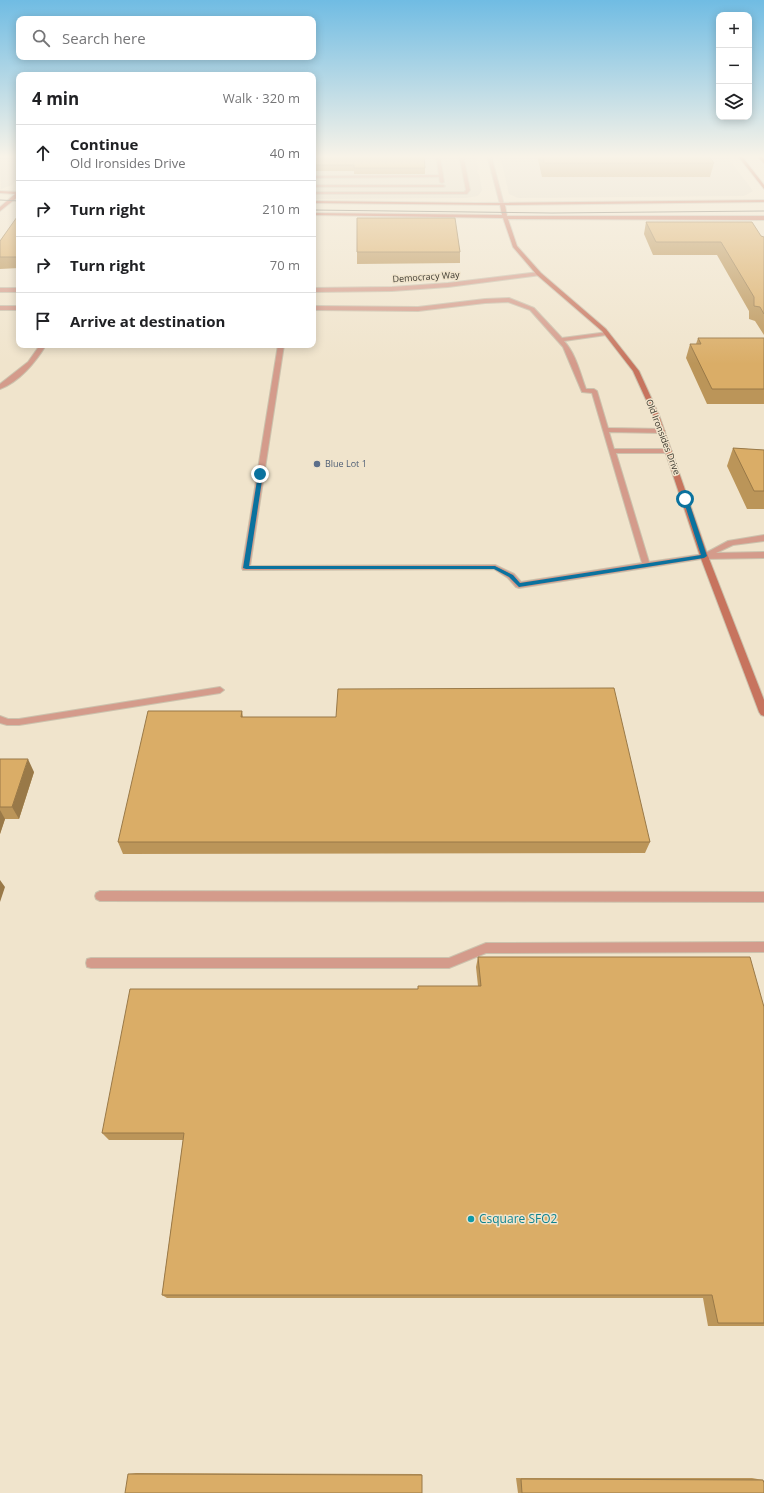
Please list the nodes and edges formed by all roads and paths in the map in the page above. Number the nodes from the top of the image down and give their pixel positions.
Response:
1 (508, 225) edge
2 (539, 274) junction
3 (0, 290) edge
4 (16, 290) edge
5 (316, 290) edge
6 (0, 308) edge
7 (16, 308) edge
8 (316, 308) edge
9 (606, 333) junction
10 (560, 340) junction
11 (42, 348) edge
12 (281, 348) edge
13 (0, 387) edge
14 (606, 430) junction
15 (662, 430) junction
16 (613, 451) junction
17 (669, 451) junction
18 (764, 538) edge
19 (764, 555) edge
20 (704, 556) junction
21 (646, 566) junction
22 (220, 690) dead end
23 (764, 712) edge
24 (0, 719) edge
25 (100, 896) dead end
26 (764, 897) edge
27 (764, 946) edge
28 (91, 963) dead end

1 - 2 main road, Old Ironsides Drive
2 - 5 street, Democracy Way
2 - 9 main road, Old Ironsides Drive
3 - 4 street
6 - 7 lane
8 - 10 lane
9 - 10 lane
9 - 15 main road, Old Ironsides Drive
10 - 14 lane
11 - 13 lane
12 - 21 lane
14 - 15 lane
14 - 16 lane
15 - 17 main road, Old Ironsides Drive
16 - 17 lane
16 - 21 lane
17 - 20 main road, Old Ironsides Drive
18 - 20 street
19 - 20 street
20 - 21 lane
20 - 23 main road, Old Ironsides Drive
22 - 24 lane
25 - 26 lane
27 - 28 lane

